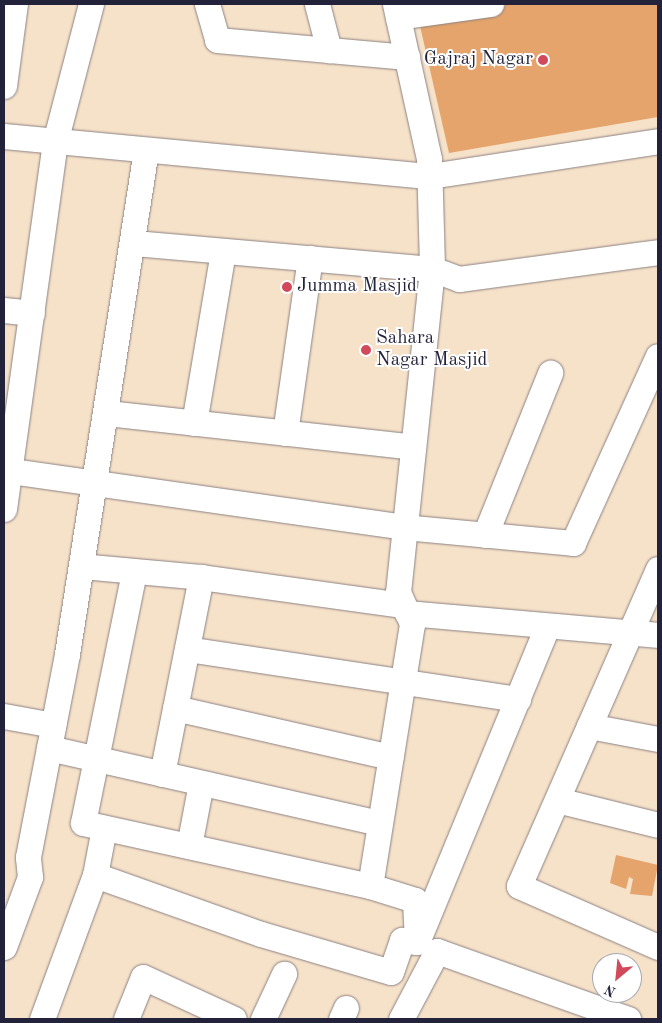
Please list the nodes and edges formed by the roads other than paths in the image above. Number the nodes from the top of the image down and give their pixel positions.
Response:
1 (91, 4) edge
2 (207, 4) edge
3 (316, 4) edge
4 (491, 4) edge
5 (10, 7) edge
6 (397, 10) edge
7 (329, 50) junction
8 (407, 58) junction
9 (4, 86) edge
10 (4, 136) edge
11 (658, 141) edge
12 (55, 142) junction
13 (146, 150) junction
14 (430, 176) junction
15 (134, 243) junction
16 (223, 251) junction
17 (658, 252) edge
18 (310, 258) junction
19 (432, 269) junction
20 (4, 310) edge
21 (32, 313) junction
22 (658, 356) edge
23 (550, 373) dead end
24 (106, 413) junction
25 (194, 423) junction
26 (285, 433) junction
27 (413, 447) junction
28 (7, 471) edge
29 (93, 486) junction
30 (4, 509) edge
31 (404, 528) junction
32 (485, 535) junction
33 (81, 566) junction
34 (658, 570) edge
35 (134, 572) junction
36 (201, 577) junction
37 (405, 609) junction
38 (547, 627) junction
39 (630, 635) junction
40 (658, 635) edge
41 (187, 649) junction
42 (403, 680) junction
43 (518, 699) junction
44 (175, 708) junction
45 (5, 723) edge
46 (589, 726) junction
47 (51, 737) junction
48 (658, 739) edge
49 (390, 757) junction
50 (98, 760) junction
51 (162, 774) junction
52 (201, 783) junction
53 (557, 800) junction
54 (380, 823) junction
55 (658, 825) edge
56 (104, 828) junction
57 (189, 846) junction
58 (95, 875) junction
59 (370, 886) junction
60 (417, 942) junction
61 (4, 947) edge
62 (658, 947) edge
63 (284, 974) dead end
64 (42, 1019) edge
65 (126, 1019) edge
66 (234, 1019) edge
67 (263, 1019) edge
68 (401, 1019) edge
69 (628, 1019) edge

1 - 12 street
2 - 7 street
3 - 7 street
4 - 6 street
5 - 9 street
6 - 8 street
7 - 8 street
8 - 14 street
10 - 12 street
11 - 14 street
12 - 13 street
12 - 21 street
13 - 14 street
13 - 15 street
14 - 19 street
15 - 16 street
15 - 24 street
16 - 18 street
16 - 25 street
17 - 19 street
18 - 19 street
18 - 26 street
19 - 27 street
20 - 21 street
21 - 28 street
22 - 32 street
23 - 32 street
24 - 25 street
24 - 29 street
25 - 26 street
26 - 27 street
27 - 31 street
28 - 29 street
28 - 30 street
29 - 31 street
29 - 33 street
31 - 32 street
31 - 37 street
33 - 35 street
33 - 47 street
34 - 39 street
35 - 36 street
35 - 50 street
36 - 37 street
36 - 41 street
37 - 38 street
37 - 42 street
38 - 39 street
38 - 43 street
39 - 40 street
39 - 46 street
41 - 42 street
41 - 44 street
42 - 43 street
42 - 49 street
43 - 60 street
44 - 49 street
44 - 51 street
45 - 47 street
46 - 48 street
46 - 53 street
47 - 50 street
47 - 61 street
49 - 54 street
50 - 51 street
50 - 56 street
51 - 52 street
52 - 54 street
52 - 57 street
53 - 55 street
53 - 62 street
54 - 59 street
56 - 57 street
56 - 58 street
57 - 59 street
58 - 60 street
58 - 64 street
59 - 60 street
63 - 67 street
65 - 66 street
68 - 69 street

